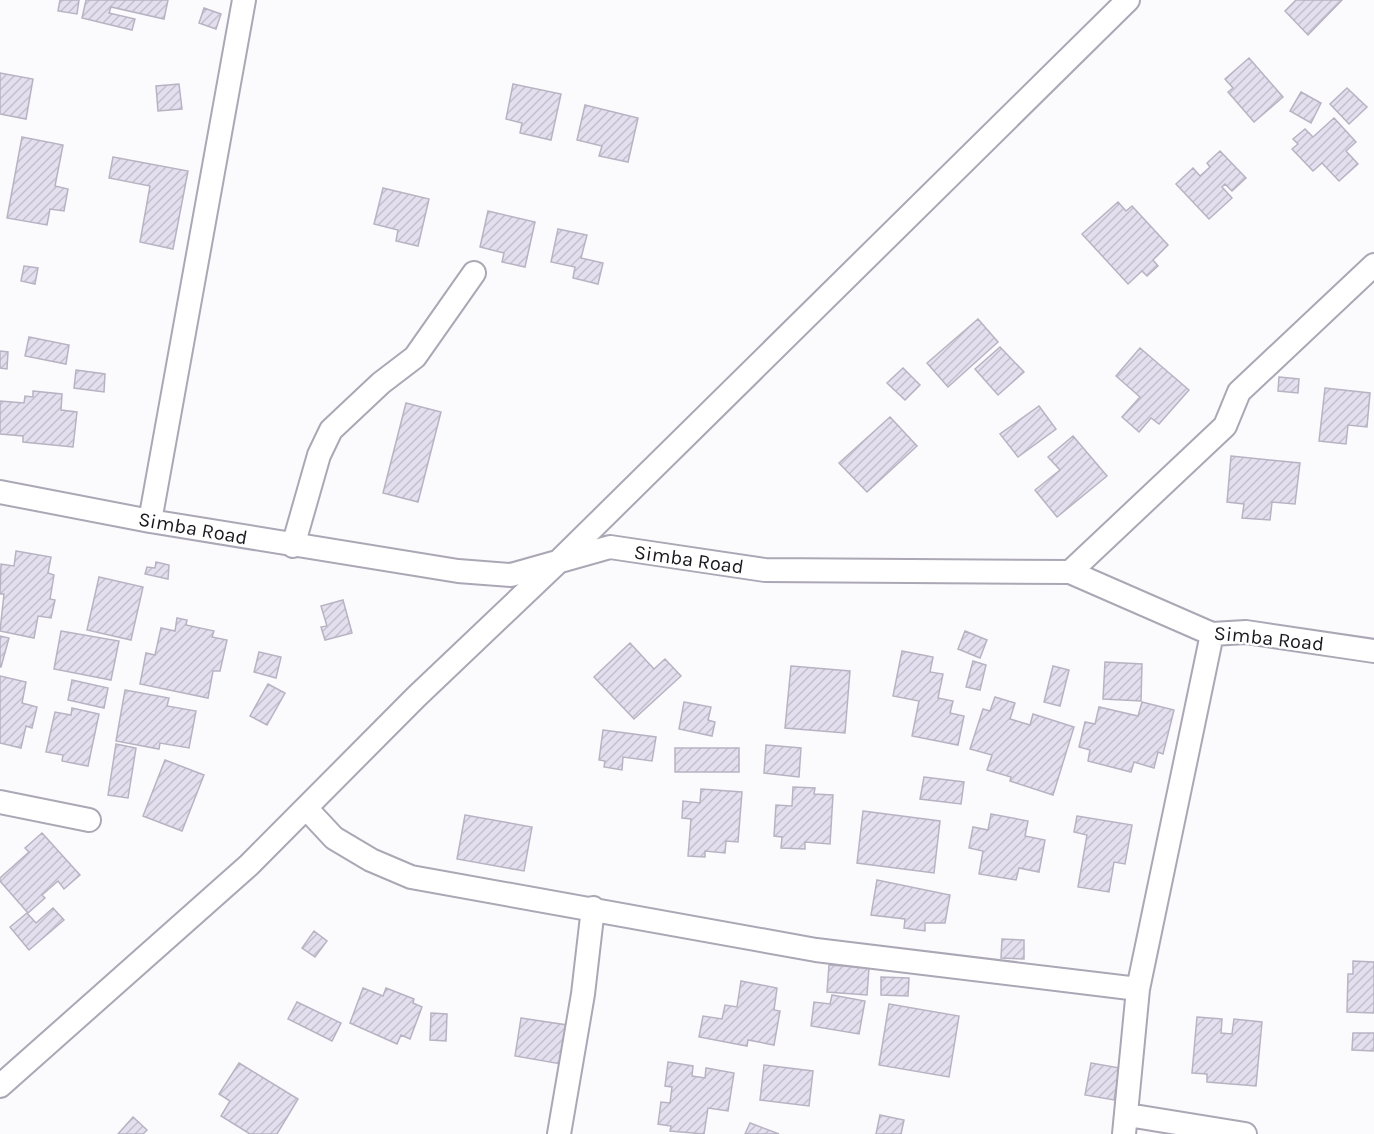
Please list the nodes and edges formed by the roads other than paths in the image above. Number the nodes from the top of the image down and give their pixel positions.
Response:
1 (244, 0) edge
2 (1128, 0) edge
3 (1374, 265) edge
4 (474, 273) dead end
5 (0, 492) edge
6 (150, 522) junction
7 (294, 546) junction
8 (559, 561) junction
9 (1070, 572) junction
10 (1212, 634) junction
11 (1374, 651) edge
12 (0, 802) edge
13 (306, 808) junction
14 (89, 820) dead end
15 (593, 908) junction
16 (1138, 989) junction
17 (0, 1086) edge
18 (1126, 1124) edge
19 (559, 1134) edge
20 (1245, 1134) edge

1 - 6 street
2 - 8 street
3 - 9 street
4 - 7 street
5 - 6 street, Simba Road
6 - 7 street, Simba Road
7 - 8 street, Simba Road
8 - 9 street, Simba Road
8 - 13 street
9 - 10 street, Simba Road
10 - 11 street, Simba Road
10 - 16 street
12 - 14 street
13 - 15 street
13 - 17 street
15 - 16 street
15 - 19 street
16 - 18 street
18 - 20 street

